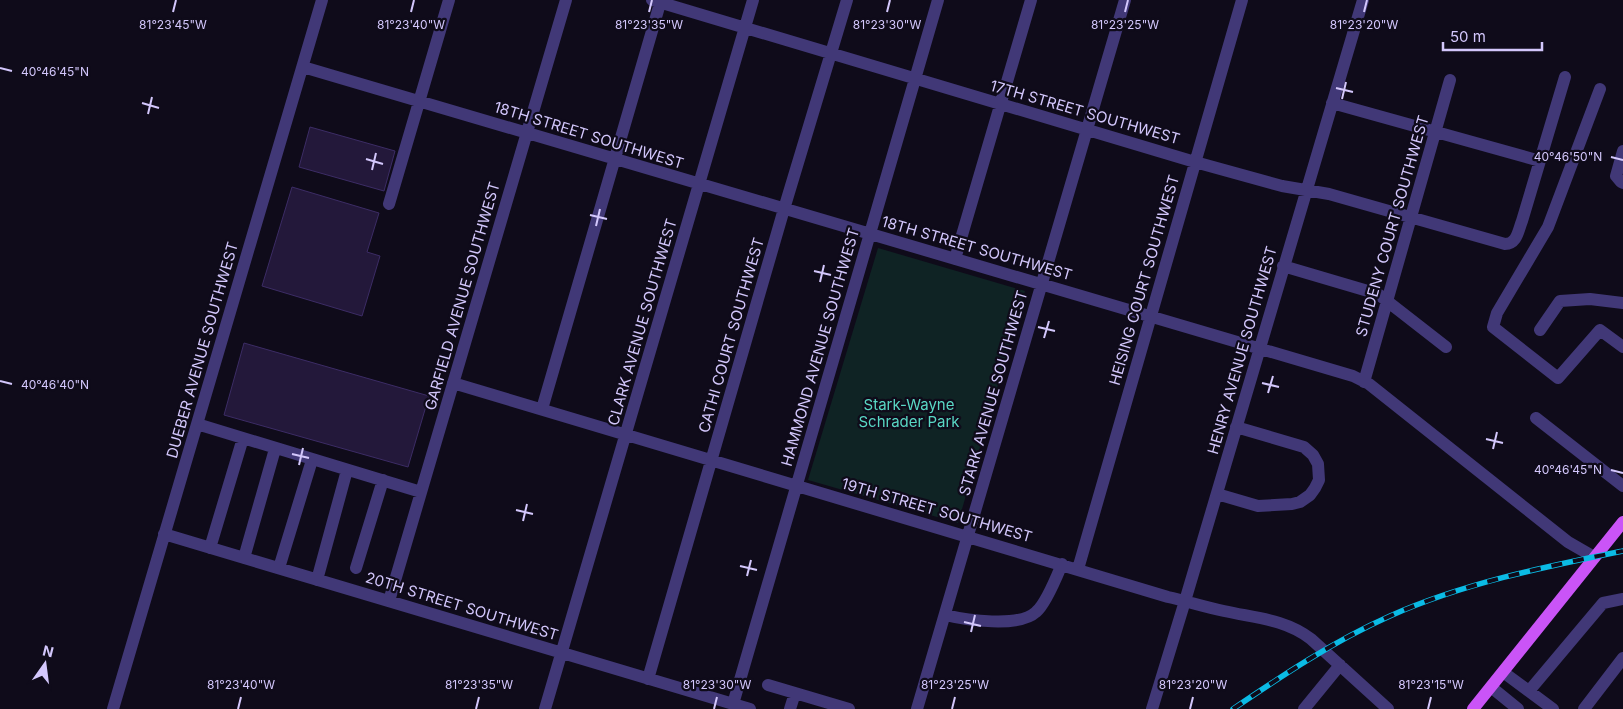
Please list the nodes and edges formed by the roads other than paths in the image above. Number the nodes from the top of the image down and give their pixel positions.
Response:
1 (322, 0) edge
2 (448, 0) edge
3 (566, 0) edge
4 (753, 0) edge
5 (847, 0) edge
6 (938, 0) edge
7 (1031, 0) edge
8 (1125, 0) edge
9 (1242, 0) edge
10 (1363, 0) edge
11 (658, 1) edge
12 (745, 27) junction
13 (831, 53) junction
14 (303, 67) junction
15 (1565, 77) dead end
16 (916, 80) junction
17 (1450, 80) dead end
18 (1600, 89) dead end
19 (418, 100) junction
20 (1332, 103) junction
21 (1000, 104) junction
22 (1086, 130) junction
23 (1436, 131) junction
24 (527, 133) junction
25 (1623, 151) edge
26 (615, 160) junction
27 (1540, 161) junction
28 (1195, 162) junction
29 (1623, 183) edge
30 (699, 184) junction
31 (1306, 189) junction
32 (389, 204) dead end
33 (784, 209) junction
34 (1412, 218) junction
35 (870, 234) junction
36 (955, 259) junction
37 (1283, 266) junction
38 (1042, 284) junction
39 (1387, 300) junction
40 (1623, 303) edge
41 (1150, 316) junction
42 (1540, 330) dead end
43 (1446, 347) dead end
44 (1623, 347) edge
45 (1259, 348) junction
46 (1364, 382) junction
47 (453, 383) junction
48 (542, 409) junction
49 (1536, 418) dead end
50 (197, 424) junction
51 (1236, 427) junction
52 (626, 434) junction
53 (242, 438) junction
54 (275, 449) junction
55 (312, 460) junction
56 (711, 460) junction
57 (347, 470) junction
58 (383, 480) junction
59 (796, 486) junction
60 (1623, 486) edge
61 (421, 492) junction
62 (1217, 494) junction
63 (1623, 522) edge
64 (164, 534) junction
65 (968, 536) junction
66 (210, 548) junction
67 (1594, 557) junction
68 (244, 558) junction
69 (1062, 564) junction
70 (279, 568) junction
71 (356, 568) dead end
72 (1078, 569) junction
73 (316, 580) junction
74 (1623, 599) edge
75 (389, 601) junction
76 (1185, 601) junction
77 (945, 615) junction
78 (562, 653) junction
79 (1623, 658) edge
80 (1340, 665) junction
81 (1503, 672) junction
82 (648, 679) junction
83 (768, 685) dead end
84 (1491, 687) junction
85 (1529, 691) junction
86 (795, 693) junction
87 (733, 704) junction
88 (113, 709) edge
89 (545, 709) edge
90 (750, 709) edge
91 (790, 709) edge
92 (850, 709) edge
93 (917, 709) edge
94 (1152, 709) edge
95 (1304, 709) edge
96 (1388, 709) edge
97 (1473, 709) edge
98 (1518, 709) edge
99 (1553, 709) edge
100 (1584, 709) edge

1 - 14 street, DUEBER AVENUE SOUTHWEST
2 - 19 street
3 - 24 street, GARFIELD AVENUE SOUTHWEST
4 - 12 street, CLARK AVENUE SOUTHWEST
5 - 13 street, CATHI COURT SOUTHWEST
6 - 16 street, HAMMOND AVENUE SOUTHWEST
7 - 21 street
8 - 22 street, STARK AVENUE SOUTHWEST
9 - 28 street, HEISING COURT SOUTHWEST
10 - 20 street, HENRY AVENUE SOUTHWEST
11 - 12 street, 17TH STREET SOUTHWEST
11 - 26 street
12 - 13 street, 17TH STREET SOUTHWEST
12 - 30 street, CLARK AVENUE SOUTHWEST
13 - 16 street, 17TH STREET SOUTHWEST
13 - 33 street, CATHI COURT SOUTHWEST
14 - 19 street, 18TH STREET SOUTHWEST
14 - 50 street, DUEBER AVENUE SOUTHWEST
15 - 27 street
16 - 21 street, 17TH STREET SOUTHWEST
16 - 35 street, HAMMOND AVENUE SOUTHWEST
17 - 23 street, STUDENY COURT SOUTHWEST
18 - 44 street
19 - 24 street, 18TH STREET SOUTHWEST
19 - 32 street
20 - 23 street
20 - 31 street, HENRY AVENUE SOUTHWEST
21 - 22 street, 17TH STREET SOUTHWEST
21 - 36 street
22 - 28 street, 17TH STREET SOUTHWEST
22 - 38 street, STARK AVENUE SOUTHWEST
23 - 27 street
23 - 34 street, STUDENY COURT SOUTHWEST
24 - 26 street, 18TH STREET SOUTHWEST
24 - 47 street, GARFIELD AVENUE SOUTHWEST
25 - 29 street
26 - 30 street, 18TH STREET SOUTHWEST
26 - 48 street
27 - 34 street, 17TH STREET SOUTHWEST
28 - 31 street, 17TH STREET SOUTHWEST
28 - 41 street, HEISING COURT SOUTHWEST
30 - 33 street, 18TH STREET SOUTHWEST
30 - 52 street, CLARK AVENUE SOUTHWEST
31 - 34 street, 17TH STREET SOUTHWEST
31 - 37 street, HENRY AVENUE SOUTHWEST
33 - 35 street, 18TH STREET SOUTHWEST
33 - 56 street, CATHI COURT SOUTHWEST
34 - 39 street, STUDENY COURT SOUTHWEST
35 - 36 street, 18TH STREET SOUTHWEST
35 - 59 street, HAMMOND AVENUE SOUTHWEST
36 - 38 street, 18TH STREET SOUTHWEST
37 - 39 street
37 - 45 street, HENRY AVENUE SOUTHWEST
38 - 41 street, 18TH STREET SOUTHWEST
38 - 65 street, STARK AVENUE SOUTHWEST
39 - 43 street
39 - 46 street, STUDENY COURT SOUTHWEST
40 - 42 street
41 - 45 street, 18TH STREET SOUTHWEST
41 - 72 street, HEISING COURT SOUTHWEST
45 - 46 street, 18TH STREET SOUTHWEST
45 - 51 street, HENRY AVENUE SOUTHWEST
46 - 67 street, 18TH STREET SOUTHWEST
47 - 48 street, 19TH STREET SOUTHWEST
47 - 61 street, GARFIELD AVENUE SOUTHWEST
48 - 52 street, 19TH STREET SOUTHWEST
49 - 60 street
50 - 53 street
50 - 64 street, DUEBER AVENUE SOUTHWEST
51 - 62 street, HENRY AVENUE SOUTHWEST
51 - 62 street
52 - 56 street, 19TH STREET SOUTHWEST
52 - 78 street, CLARK AVENUE SOUTHWEST
53 - 54 street
53 - 66 street
54 - 55 street
54 - 68 street
55 - 57 street
55 - 70 street
56 - 59 street, 19TH STREET SOUTHWEST
56 - 82 street, CATHI COURT SOUTHWEST
57 - 58 street
57 - 73 street
58 - 61 street
58 - 71 street
59 - 65 street, 19TH STREET SOUTHWEST
59 - 87 street, HAMMOND AVENUE SOUTHWEST
61 - 75 street, GARFIELD AVENUE SOUTHWEST
62 - 76 street, HENRY AVENUE SOUTHWEST
63 - 67 main road
64 - 66 street, 20TH STREET SOUTHWEST
64 - 88 street, DUEBER AVENUE SOUTHWEST
65 - 69 street, 19TH STREET SOUTHWEST
65 - 77 street, STARK AVENUE SOUTHWEST
66 - 68 street, 20TH STREET SOUTHWEST
67 - 81 main road
68 - 70 street, 20TH STREET SOUTHWEST
69 - 72 street, 19TH STREET SOUTHWEST
69 - 77 street
70 - 73 street, 20TH STREET SOUTHWEST
72 - 76 street, 19TH STREET SOUTHWEST
73 - 75 street, 20TH STREET SOUTHWEST
74 - 85 street
75 - 78 street, 20TH STREET SOUTHWEST
76 - 80 street, 19TH STREET SOUTHWEST
76 - 94 street, HENRY AVENUE SOUTHWEST
77 - 93 street, STARK AVENUE SOUTHWEST
78 - 82 street, 20TH STREET SOUTHWEST
78 - 89 street, CLARK AVENUE SOUTHWEST
79 - 100 street
80 - 95 street
80 - 96 street, 19TH STREET SOUTHWEST
81 - 84 main road
81 - 85 street
82 - 87 street, 20TH STREET SOUTHWEST
83 - 86 street
84 - 97 main road
84 - 98 street
85 - 99 street
86 - 91 street
86 - 92 street
87 - 90 street, 20TH STREET SOUTHWEST

